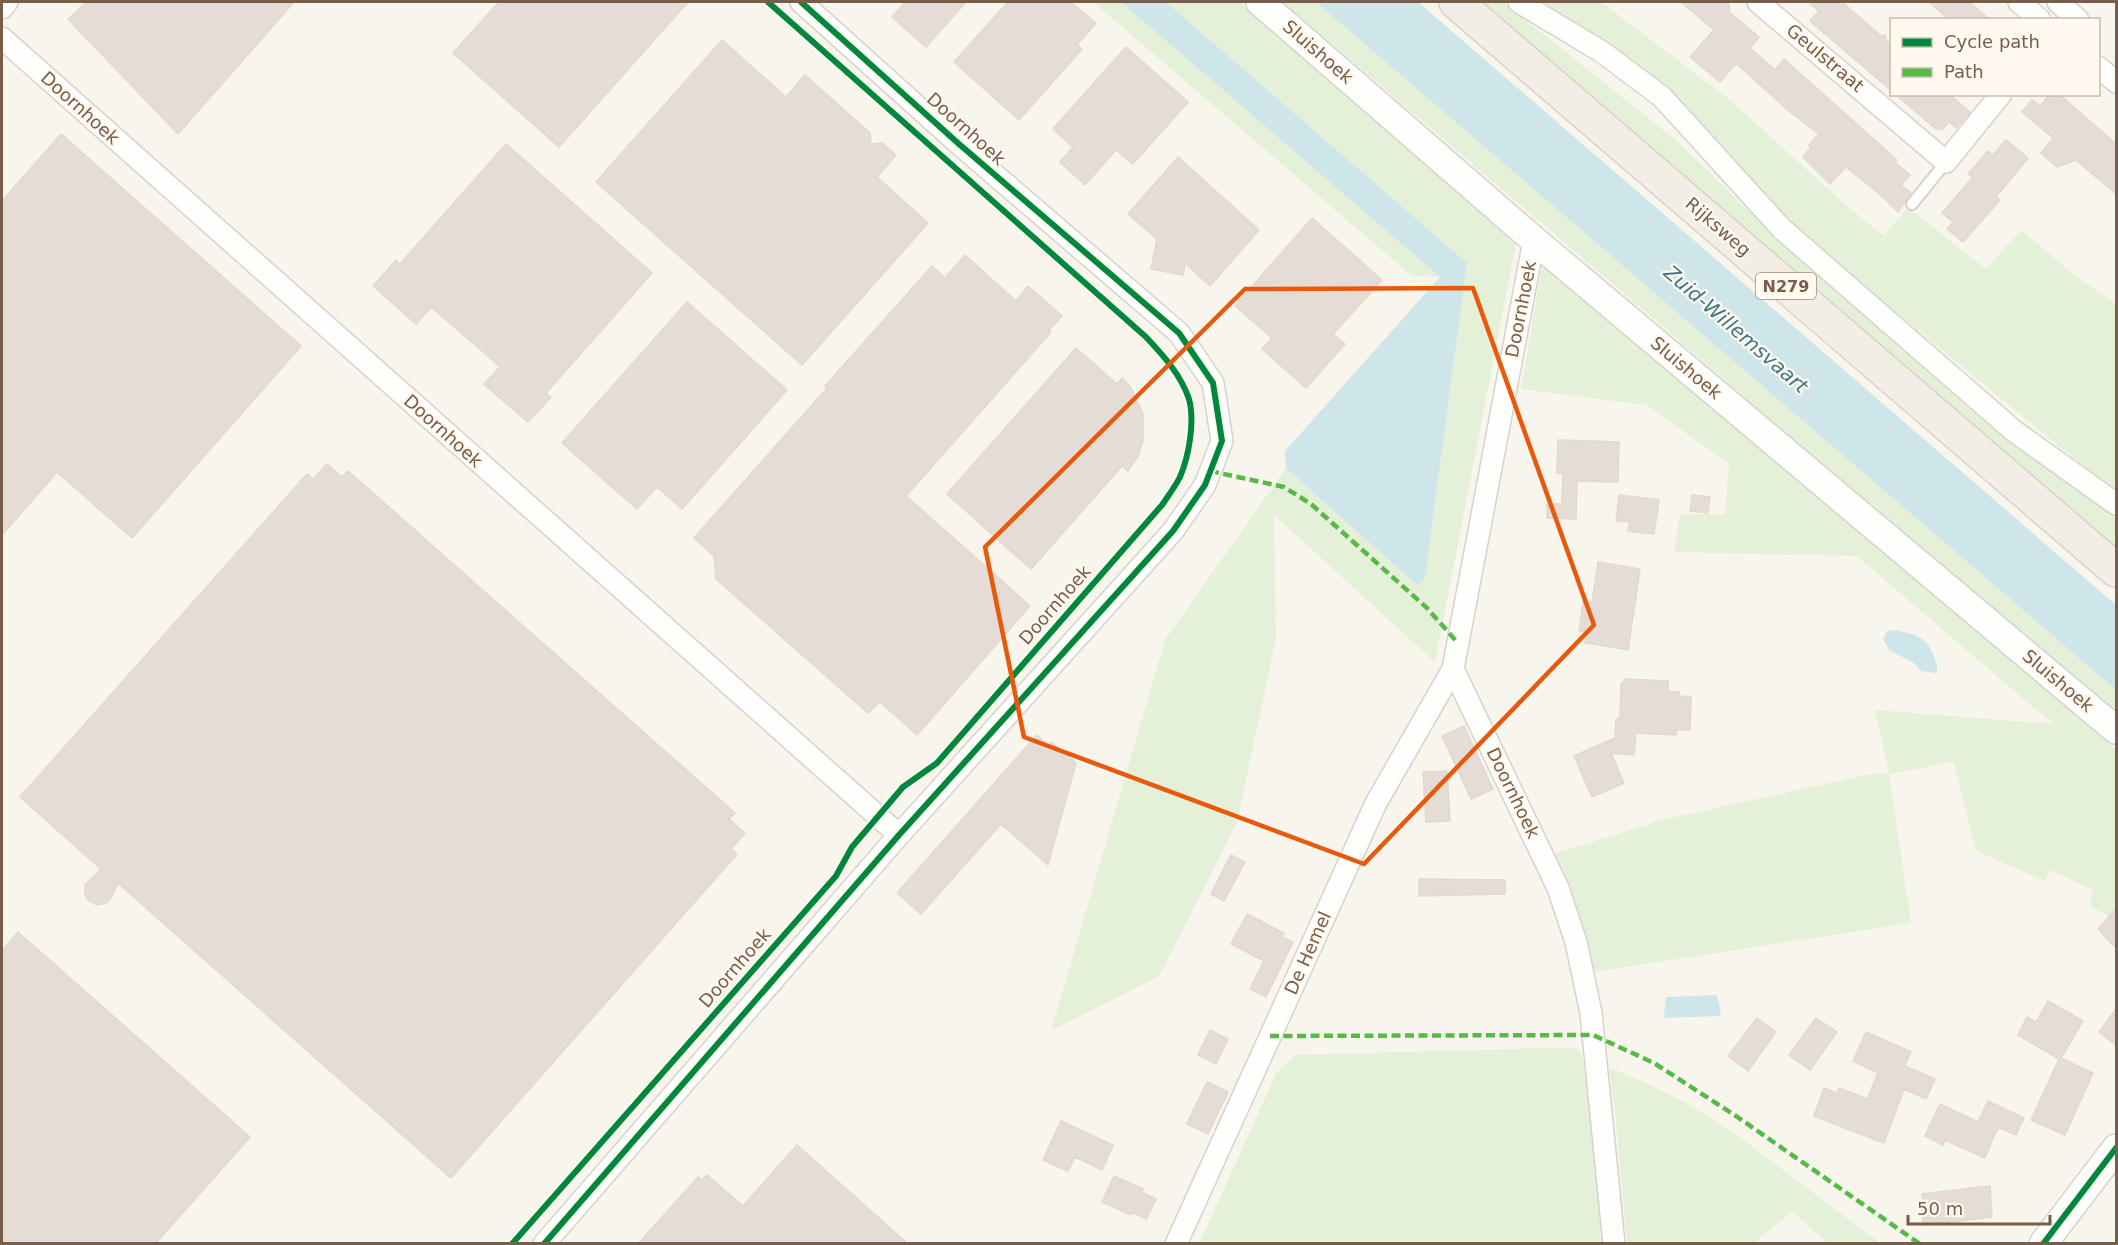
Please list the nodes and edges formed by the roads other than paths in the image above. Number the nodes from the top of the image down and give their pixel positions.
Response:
1 (7, 2) edge
2 (801, 2) edge
3 (1260, 2) edge
4 (1456, 2) edge
5 (1519, 2) edge
6 (1758, 2) edge
7 (2019, 2) edge
8 (2058, 2) edge
9 (2, 8) edge
10 (2038, 18) edge
11 (2076, 18) edge
12 (2, 38) edge
13 (2100, 69) edge
14 (2116, 82) edge
15 (1999, 96) edge
16 (1946, 162) junction
17 (1912, 204) dead end
18 (1534, 240) junction
19 (2116, 504) edge
20 (2116, 570) edge
21 (1453, 669) junction
22 (2116, 730) edge
23 (899, 835) junction
24 (2116, 1148) edge
25 (544, 1244) edge
26 (1176, 1244) edge
27 (1614, 1244) edge
28 (2043, 1244) edge

1 - 9 street
2 - 23 street, Doornhoek
3 - 18 street, Sluishoek
4 - 20 main road, Rijksweg / N279
5 - 19 street
6 - 16 street, Geulstraat
7 - 10 street
8 - 11 street
12 - 23 street, Doornhoek
13 - 14 street
15 - 16 street
16 - 17 lane
18 - 21 street, Doornhoek
18 - 22 street, Sluishoek
21 - 26 street, De Hemel
21 - 27 street, Doornhoek
23 - 25 street, Doornhoek
24 - 28 street

